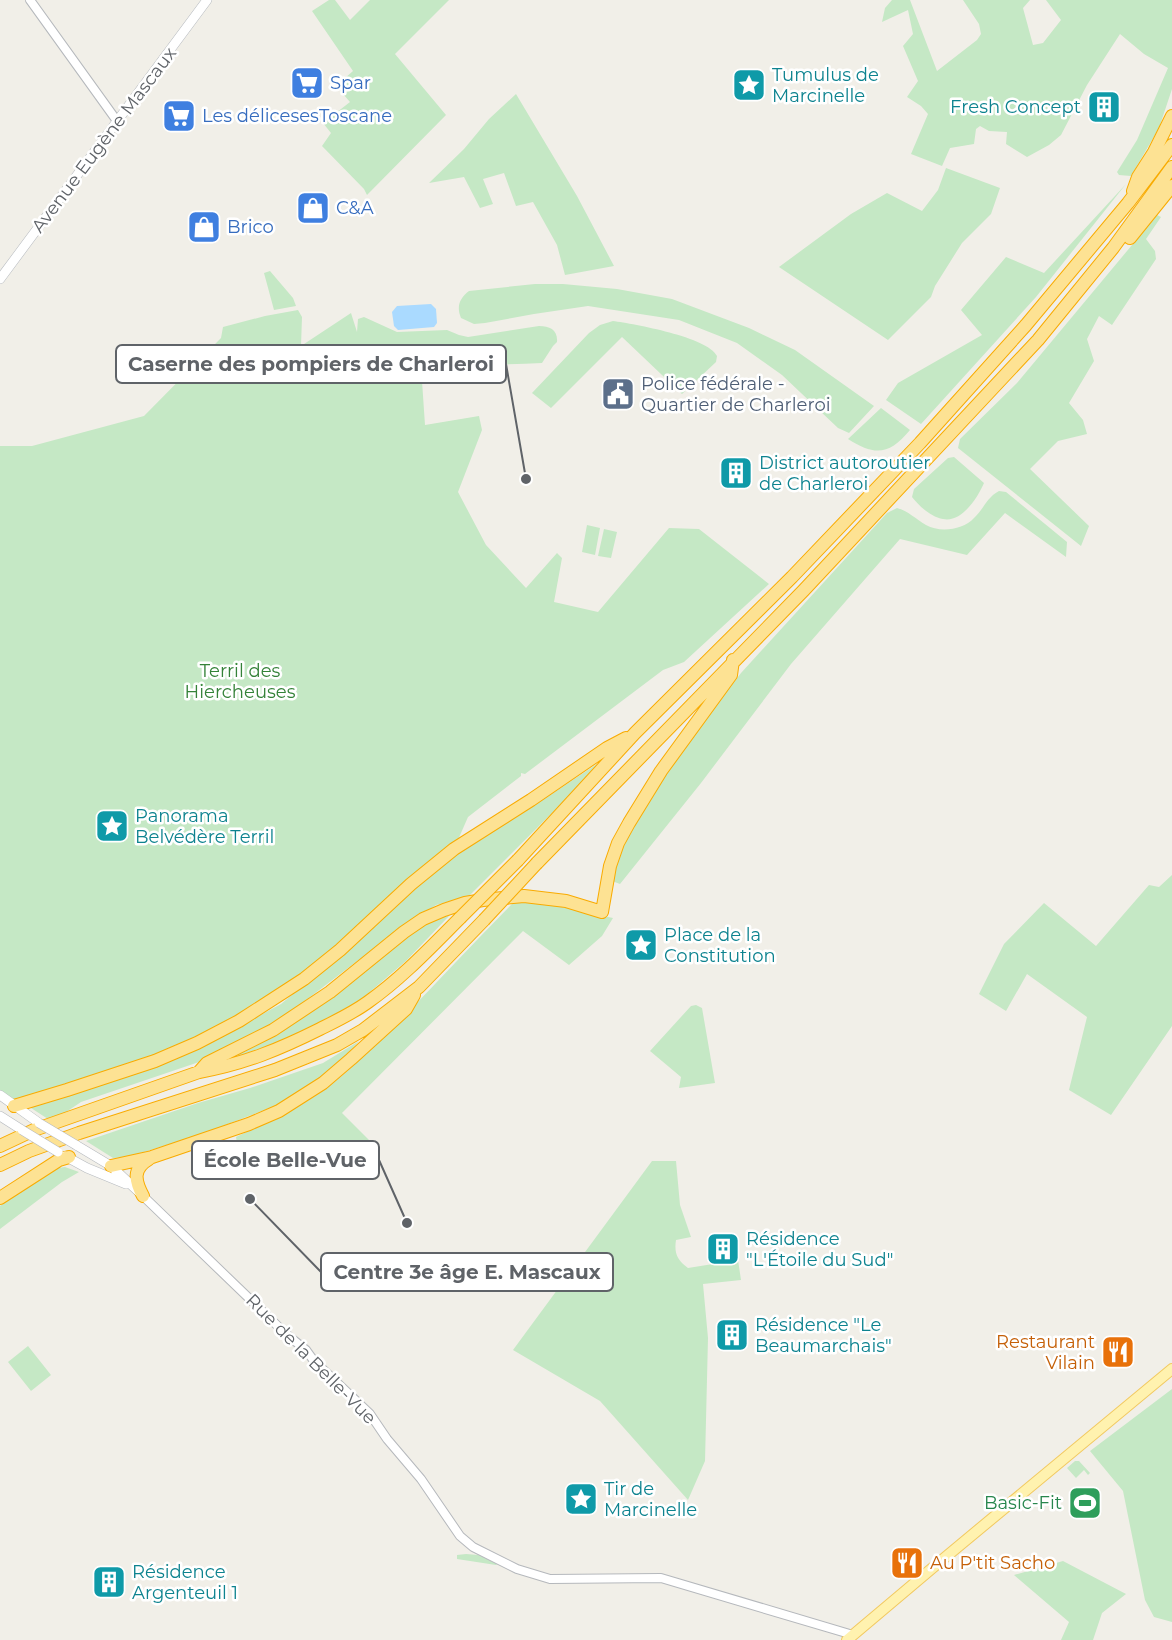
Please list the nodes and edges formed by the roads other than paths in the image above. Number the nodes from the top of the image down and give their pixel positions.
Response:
1 (30, 0) edge
2 (207, 0) edge
3 (1172, 116) edge
4 (117, 121) junction
5 (1172, 145) edge
6 (1172, 166) edge
7 (1172, 186) edge
8 (1128, 203) junction
9 (1113, 248) junction
10 (0, 279) edge
11 (734, 660) junction
12 (635, 733) junction
13 (419, 987) junction
14 (199, 1072) junction
15 (0, 1095) edge
16 (14, 1106) junction
17 (0, 1109) edge
18 (0, 1116) edge
19 (0, 1146) edge
20 (77, 1146) junction
21 (63, 1155) junction
22 (152, 1157) junction
23 (0, 1165) edge
24 (111, 1166) junction
25 (93, 1170) junction
26 (131, 1185) junction
27 (143, 1196) junction
28 (0, 1198) edge
29 (1172, 1369) edge
30 (850, 1638) edge

1 - 4 street
2 - 4 main road, Avenue Eugène Mascaux
3 - 8 highway
4 - 10 main road, Avenue Eugène Mascaux
5 - 8 highway
6 - 9 highway
7 - 9 highway
8 - 12 highway
9 - 11 highway
11 - 13 highway, bridge
11 - 14 highway
12 - 14 highway, bridge
12 - 16 highway
13 - 22 highway
13 - 23 highway
14 - 19 highway
15 - 16 main road, Rue de la Belle-Vue
16 - 17 main road
16 - 20 main road, Rue de la Belle-Vue, bridge
18 - 21 main road, Rue de la Belle-Vue, bridge
20 - 21 main road
20 - 24 main road, Rue de la Belle-Vue
21 - 25 main road, Rue de la Belle-Vue
21 - 28 highway
22 - 24 highway
22 - 27 highway
24 - 25 main road
24 - 26 main road, Rue de la Belle-Vue
25 - 26 main road, Rue de la Belle-Vue
26 - 27 main road, Rue de la Belle-Vue
27 - 30 street, Rue de la Belle-Vue
29 - 30 main road

